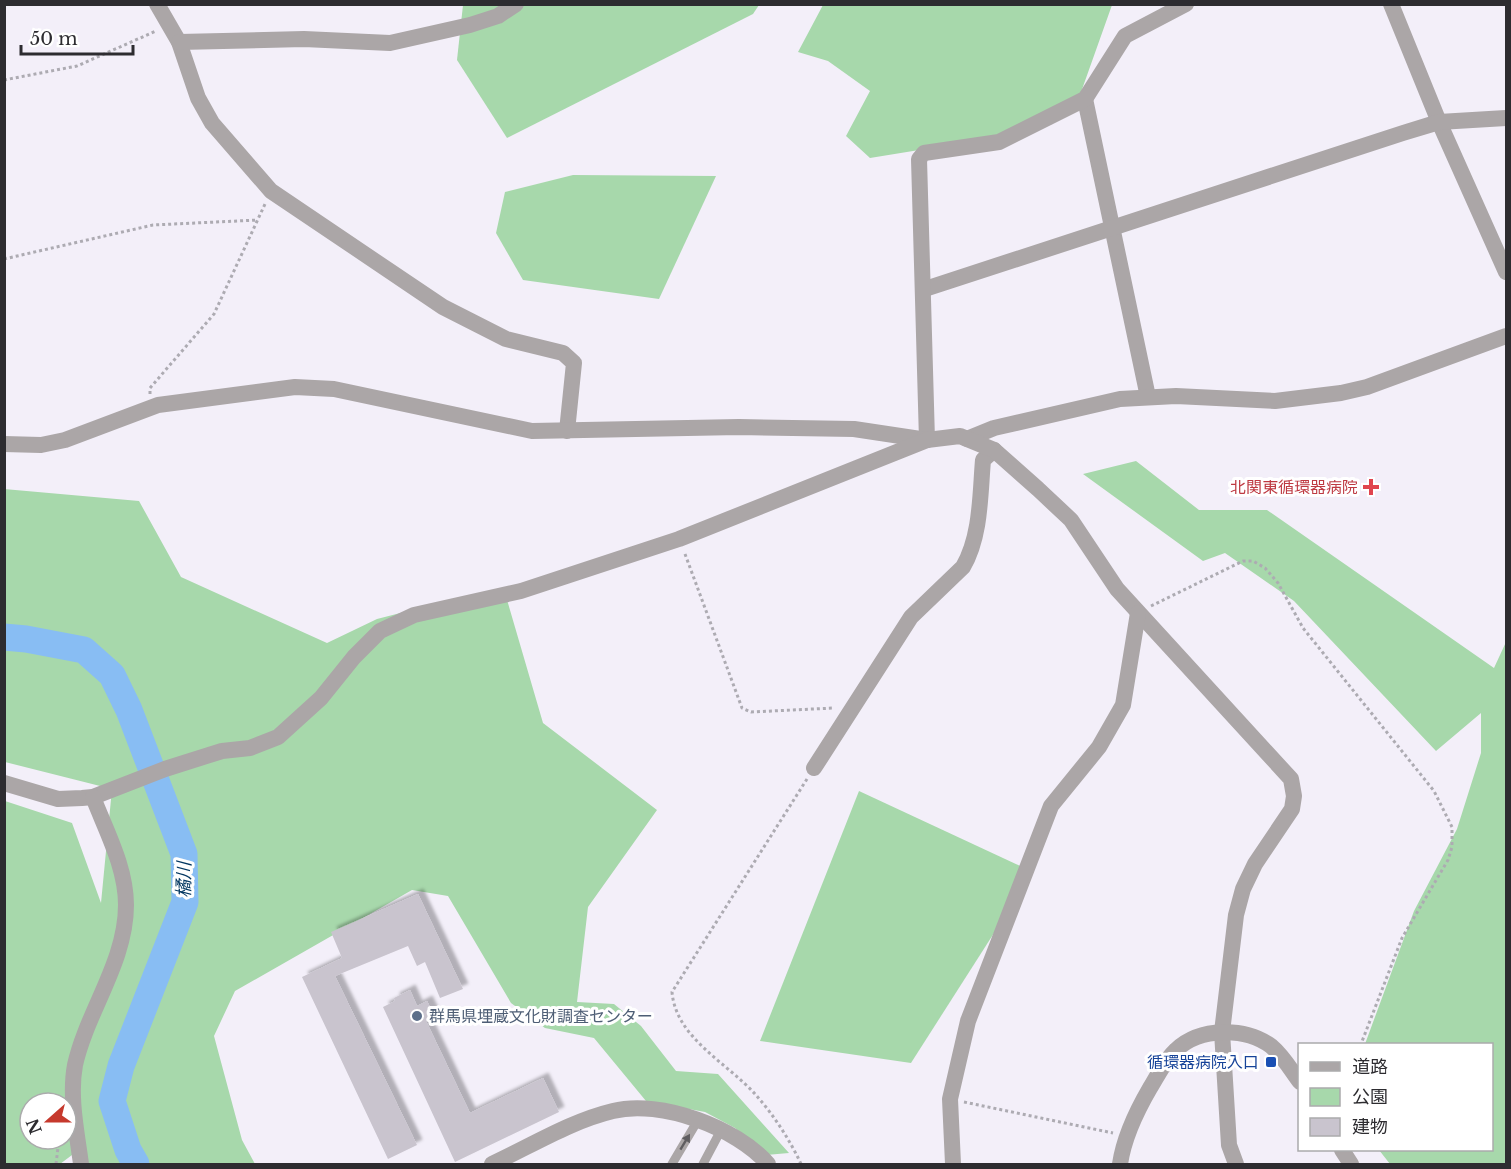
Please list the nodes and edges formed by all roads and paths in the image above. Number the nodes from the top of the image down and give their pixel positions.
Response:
1 (157, 4) edge
2 (516, 4) edge
3 (1186, 4) edge
4 (1390, 4) edge
5 (170, 25) junction
6 (179, 42) junction
7 (4, 80) edge
8 (1085, 99) junction
9 (1506, 118) edge
10 (1439, 123) junction
11 (271, 190) junction
12 (258, 220) junction
13 (1113, 228) junction
14 (4, 259) edge
15 (1506, 272) edge
16 (925, 289) junction
17 (1506, 336) edge
18 (1148, 397) junction
19 (151, 407) junction
20 (567, 430) junction
21 (967, 439) junction
22 (927, 440) junction
23 (4, 444) edge
24 (994, 450) junction
25 (679, 539) junction
26 (1138, 613) junction
27 (854, 706) junction
28 (814, 768) joint
29 (4, 783) edge
30 (93, 797) junction
31 (1222, 1032) junction
32 (1361, 1043) edge
33 (1298, 1081) edge
34 (950, 1099) junction
35 (698, 1120) junction
36 (721, 1130) junction
37 (1126, 1136) junction
38 (1343, 1151) edge
39 (81, 1164) edge
40 (492, 1164) edge
41 (672, 1164) edge
42 (703, 1164) edge
43 (768, 1164) edge
44 (801, 1164) edge
45 (953, 1164) edge
46 (1120, 1164) edge
47 (1236, 1164) edge
48 (1352, 1164) edge

1 - 5 street
2 - 6 street
3 - 8 street
4 - 10 street
5 - 6 street
5 - 7 path
6 - 11 street
8 - 13 street
8 - 16 street
9 - 10 street
10 - 13 street
10 - 15 street
11 - 12 path
11 - 20 street
12 - 14 path
12 - 19 path
13 - 16 street
13 - 18 street
16 - 22 street
17 - 18 street
18 - 21 street
19 - 20 street
19 - 23 street
20 - 22 street
21 - 22 street
21 - 24 street
22 - 25 street
24 - 26 street
24 - 27 street
25 - 27 path
25 - 30 street
26 - 31 street
26 - 32 path
26 - 34 street
27 - 28 street
28 - 44 path
29 - 30 street
30 - 39 street
31 - 33 street
31 - 37 street
31 - 47 street
34 - 37 path
34 - 45 street
35 - 36 street
35 - 40 street
41 -> 35 lane
36 - 42 lane
36 - 43 street
37 - 46 street
38 - 48 street

